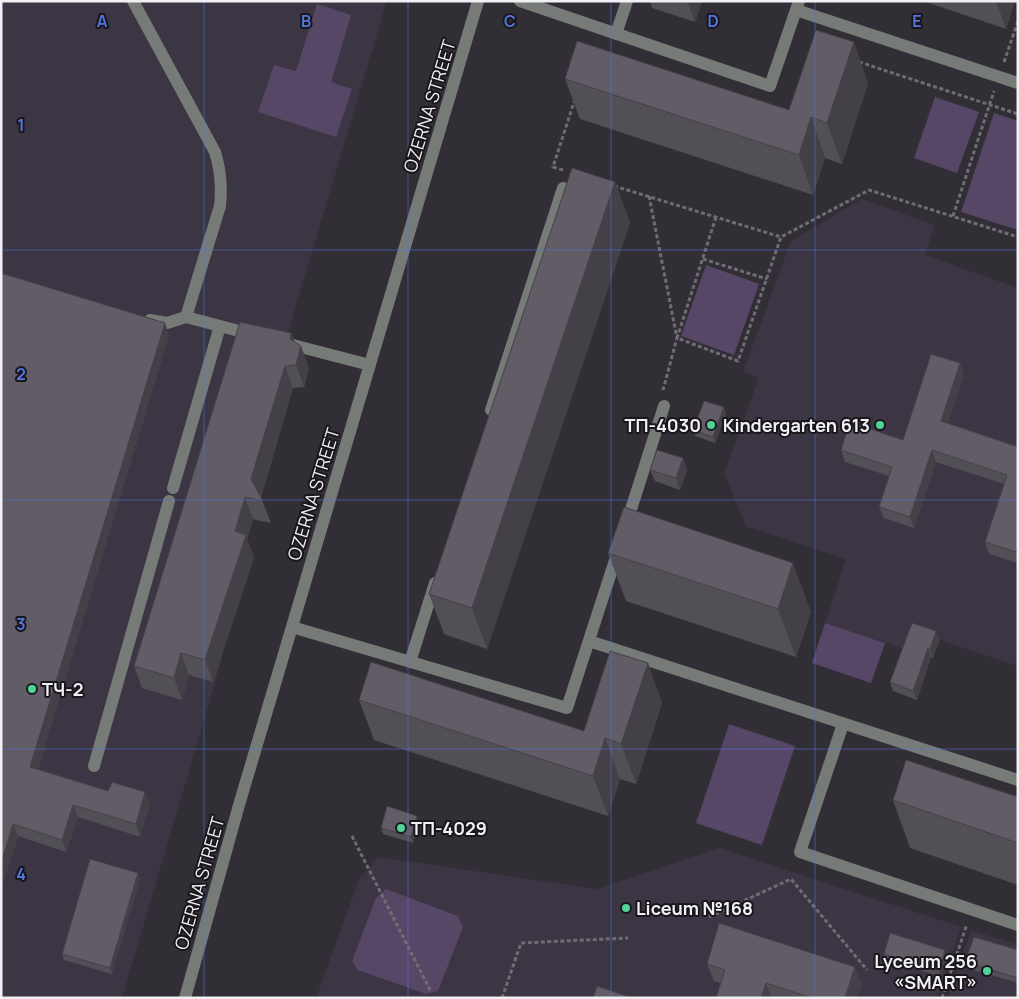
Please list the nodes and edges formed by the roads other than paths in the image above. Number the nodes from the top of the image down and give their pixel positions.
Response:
1 (133, 1) edge
2 (478, 1) edge
3 (520, 1) edge
4 (627, 1) edge
5 (797, 6) edge
6 (616, 34) junction
7 (1018, 83) edge
8 (563, 188) edge
9 (135, 316) edge
10 (186, 317) junction
11 (220, 326) junction
12 (370, 364) junction
13 (664, 406) road end
14 (486, 425) edge
15 (173, 488) dead end
16 (169, 501) dead end
17 (440, 567) edge
18 (292, 627) junction
19 (589, 641) junction
20 (410, 662) junction
21 (843, 724) junction
22 (94, 766) dead end
23 (1018, 780) edge
24 (1018, 925) edge
25 (185, 998) edge

1 - 10 street
2 - 12 street, OZERNA STREET
3 - 6 street
4 - 6 street
5 - 6 street
5 - 7 street
8 - 14 street
9 - 10 street
10 - 11 street
11 - 12 street
11 - 15 street
12 - 18 street, OZERNA STREET
13 - 19 street
16 - 22 street
17 - 20 street
18 - 20 street
18 - 25 street, OZERNA STREET
19 - 20 street
19 - 21 street
21 - 23 street
21 - 24 street

